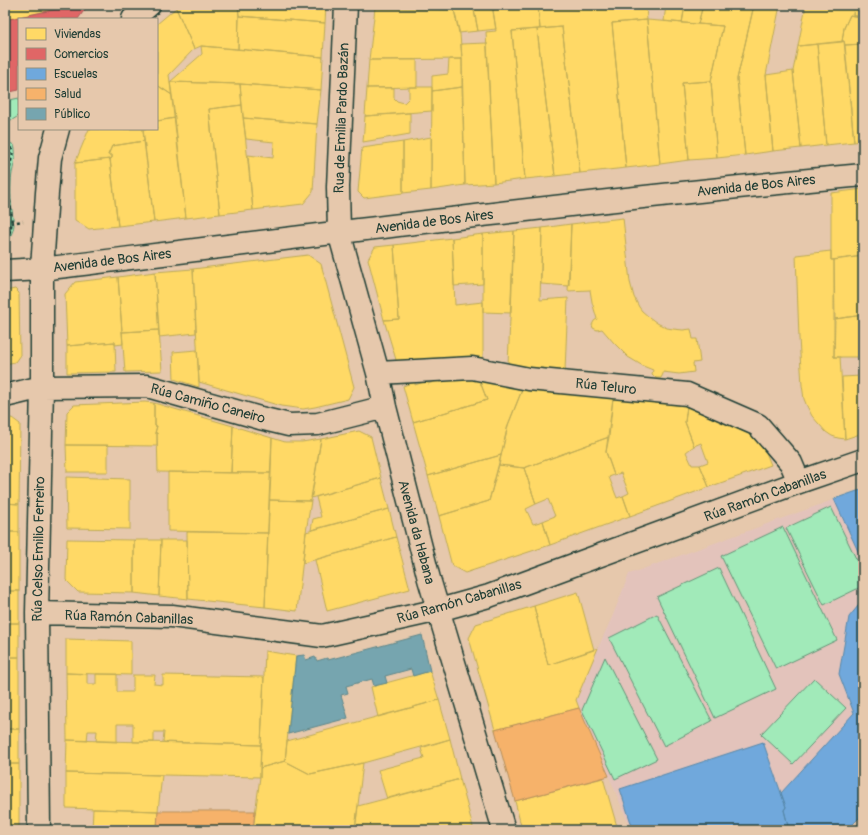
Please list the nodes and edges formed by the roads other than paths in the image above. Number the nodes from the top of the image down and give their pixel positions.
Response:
1 (148, 5) edge
2 (346, 5) edge
3 (134, 18) edge
4 (58, 130) edge
5 (863, 175) edge
6 (339, 232) junction
7 (42, 268) junction
8 (5, 271) edge
9 (378, 373) junction
10 (42, 387) junction
11 (5, 396) edge
12 (385, 408) junction
13 (863, 460) edge
14 (799, 482) junction
15 (439, 610) junction
16 (37, 613) junction
17 (38, 830) edge
18 (504, 830) edge

1 - 3 street
2 - 6 street, Rua de Emilia Pardo Bazán
4 - 7 street, Rúa Celso Emilio Ferreiro
5 - 6 street, Avenida de Bos Aires
6 - 7 street, Avenida de Bos Aires
6 - 9 street, Avenida da Habana
7 - 8 street, Avenida de Bos Aires
7 - 10 street, Rúa Celso Emilio Ferreiro
9 - 12 street, Avenida da Habana
9 - 14 street, Rúa Teluro
10 - 11 street, Rúa Camiño Caneiro
10 - 12 street, Rúa Camiño Caneiro
10 - 16 street, Rúa Celso Emilio Ferreiro
12 - 15 street, Avenida da Habana
13 - 14 street, Rúa Ramón Cabanillas
14 - 15 street, Rúa Ramón Cabanillas
15 - 16 street, Rúa Ramón Cabanillas
15 - 18 street, Avenida da Habana
16 - 17 street, Rúa Celso Emilio Ferreiro

